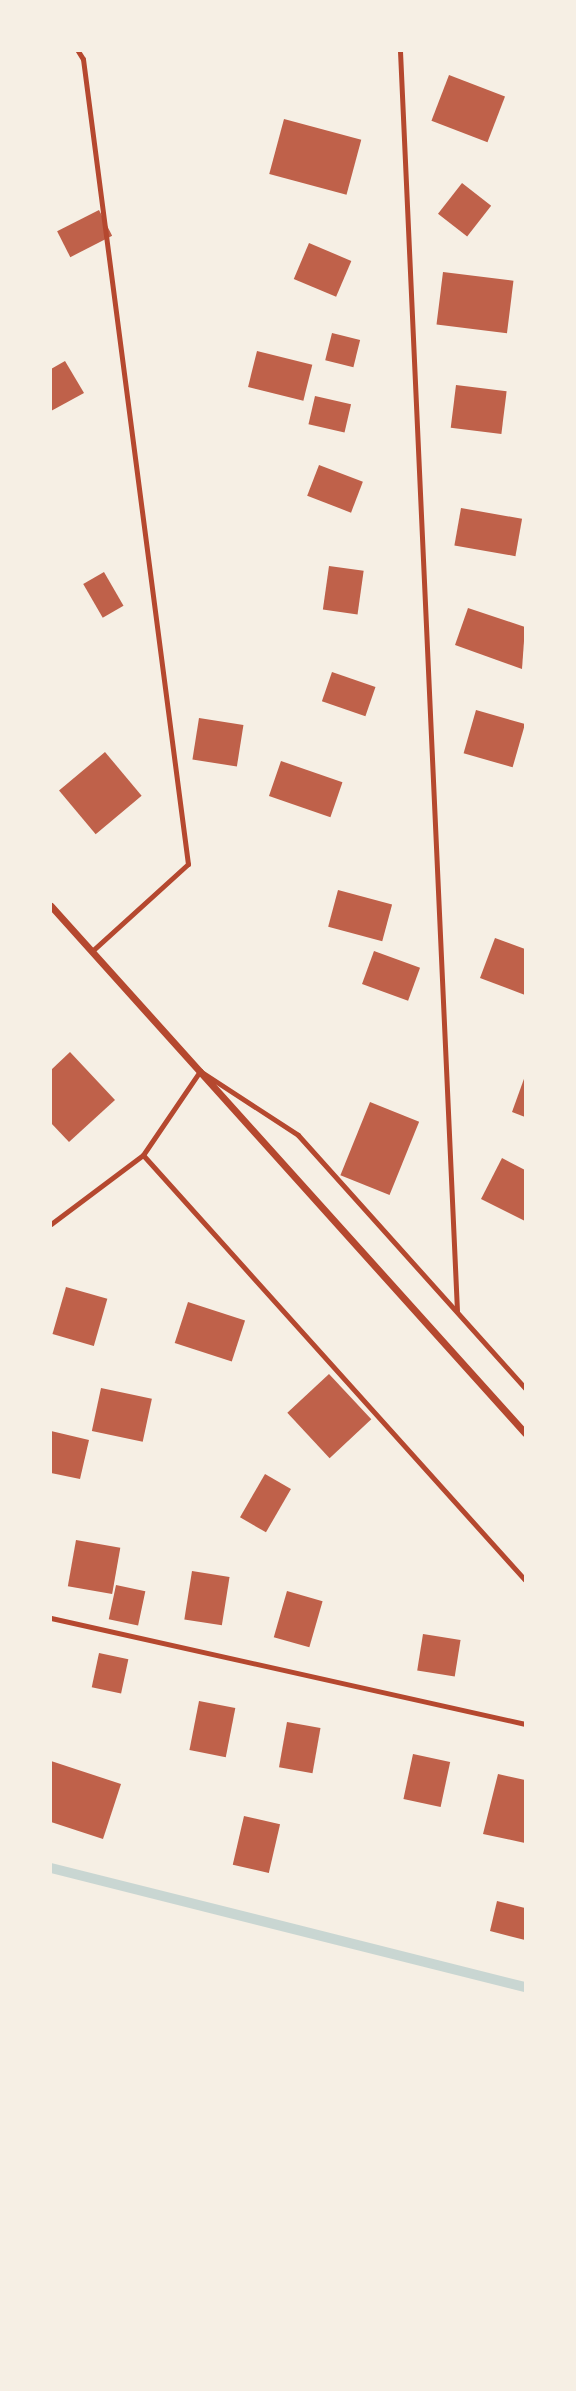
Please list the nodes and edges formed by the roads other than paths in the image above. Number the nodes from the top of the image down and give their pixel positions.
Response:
1 (78, 51) edge
2 (400, 51) edge
3 (51, 906) edge
4 (92, 951) junction
5 (200, 1071) junction
6 (143, 1155) junction
7 (51, 1224) edge
8 (457, 1312) junction
9 (525, 1388) edge
10 (525, 1433) edge
11 (525, 1580) edge
12 (51, 1618) edge
13 (525, 1724) edge

1 - 4 lane
2 - 8 lane
3 - 4 street
4 - 5 street
5 - 6 lane
5 - 8 lane
5 - 10 street
6 - 7 lane
6 - 11 lane
8 - 9 lane
12 - 13 lane

